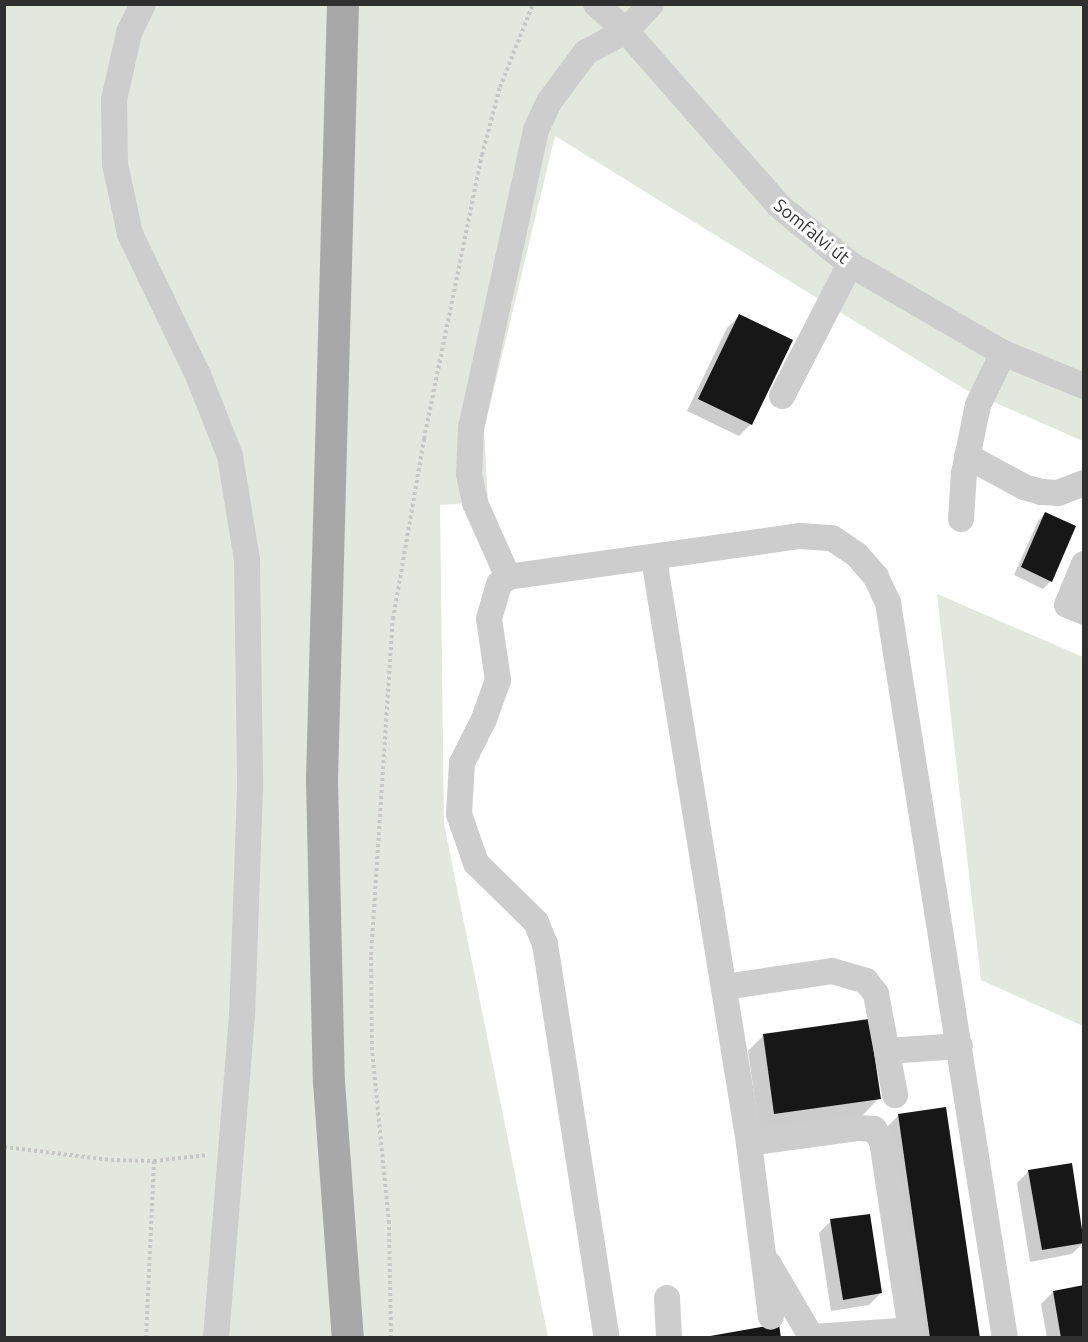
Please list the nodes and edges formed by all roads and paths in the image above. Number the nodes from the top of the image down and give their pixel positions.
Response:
1 (143, 4) edge
2 (343, 4) edge
3 (533, 4) edge
4 (596, 4) edge
5 (651, 4) edge
6 (626, 31) junction
7 (850, 264) junction
8 (1003, 353) junction
9 (1083, 386) edge
10 (782, 396) dead end
11 (967, 456) junction
12 (1083, 483) edge
13 (961, 519) dead end
14 (654, 559) junction
15 (1083, 564) edge
16 (508, 577) junction
17 (1083, 612) edge
18 (725, 987) junction
19 (960, 1046) junction
20 (887, 1052) junction
21 (895, 1095) dead end
22 (749, 1143) junction
23 (4, 1147) edge
24 (231, 1152) junction
25 (154, 1161) junction
26 (762, 1252) junction
27 (667, 1298) dead end
28 (771, 1317) dead end
29 (912, 1334) edge
30 (812, 1337) edge
31 (146, 1338) edge
32 (216, 1338) edge
33 (348, 1338) edge
34 (391, 1338) edge
35 (607, 1338) edge
36 (669, 1338) edge
37 (1005, 1338) edge

1 - 24 street
2 - 33 main road
3 - 34 path
4 - 6 street, Somfalvi út
5 - 6 street
6 - 7 street, Somfalvi út
6 - 16 street
7 - 8 street, Somfalvi út
7 - 10 street
8 - 9 street, Somfalvi út
8 - 11 street
11 - 12 street
11 - 13 street
14 - 16 street
14 - 18 street
14 - 19 street
15 - 17 street
16 - 35 street
18 - 20 street
18 - 22 street
19 - 20 street
19 - 37 street
20 - 21 street
22 - 26 street
22 - 29 street
23 - 25 path
24 - 25 path
24 - 32 street
25 - 31 path
26 - 28 street
26 - 30 street
27 - 36 street
29 - 30 street

